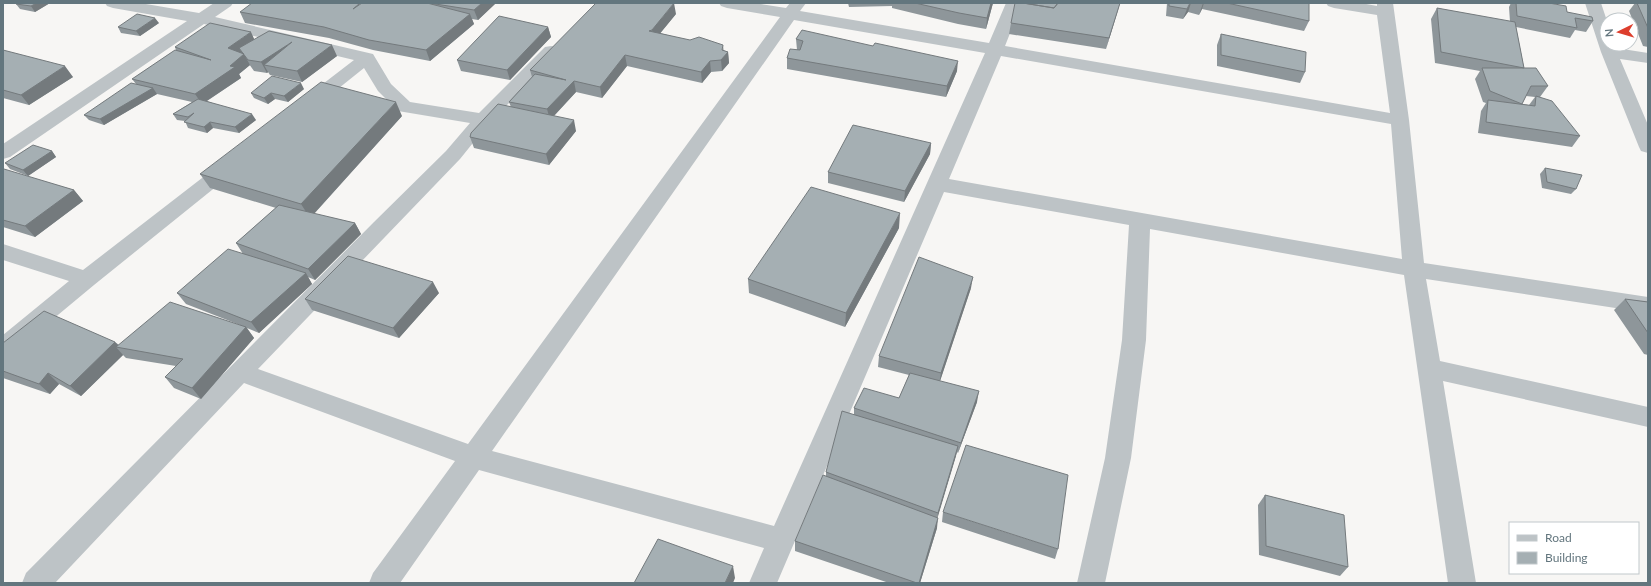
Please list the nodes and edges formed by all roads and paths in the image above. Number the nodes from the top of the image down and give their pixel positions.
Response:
1 (113, 3) edge
2 (226, 3) edge
3 (727, 3) edge
4 (1014, 3) edge
5 (1334, 3) edge
6 (1593, 3) edge
7 (1385, 7) edge
8 (794, 8) edge
9 (203, 19) junction
10 (1599, 21) edge
11 (565, 36) edge
12 (995, 49) junction
13 (1609, 52) joint
14 (367, 58) junction
15 (1648, 58) edge
16 (292, 117) edge
17 (483, 119) junction
18 (1400, 120) junction
19 (1648, 147) edge
20 (3, 153) edge
21 (242, 156) edge
22 (938, 184) junction
23 (1140, 220) junction
24 (3, 252) edge
25 (1414, 269) junction
26 (86, 279) junction
27 (1648, 305) edge
28 (3, 348) edge
29 (1429, 368) junction
30 (240, 372) junction
31 (1648, 417) edge
32 (473, 457) junction
33 (782, 540) junction
34 (36, 583) edge
35 (383, 583) edge
36 (763, 583) edge
37 (1091, 583) edge
38 (1462, 583) edge

1 - 9 street
2 - 9 street
3 - 8 street
4 - 12 street
5 - 7 street
6 - 10 street
7 - 18 street
8 - 12 street
8 - 32 street
9 - 14 street
9 - 20 street
11 - 17 street
12 - 18 street
12 - 22 street
13 - 15 street
13 - 19 street
14 - 16 street
14 - 17 street
17 - 30 street
18 - 25 street
21 - 26 street
22 - 23 street
22 - 33 street
23 - 25 street
23 - 37 street
24 - 26 street
25 - 27 street
25 - 29 street
26 - 28 street
29 - 31 street
29 - 38 street
30 - 32 street
30 - 34 street
32 - 33 street
32 - 35 street
33 - 36 street

